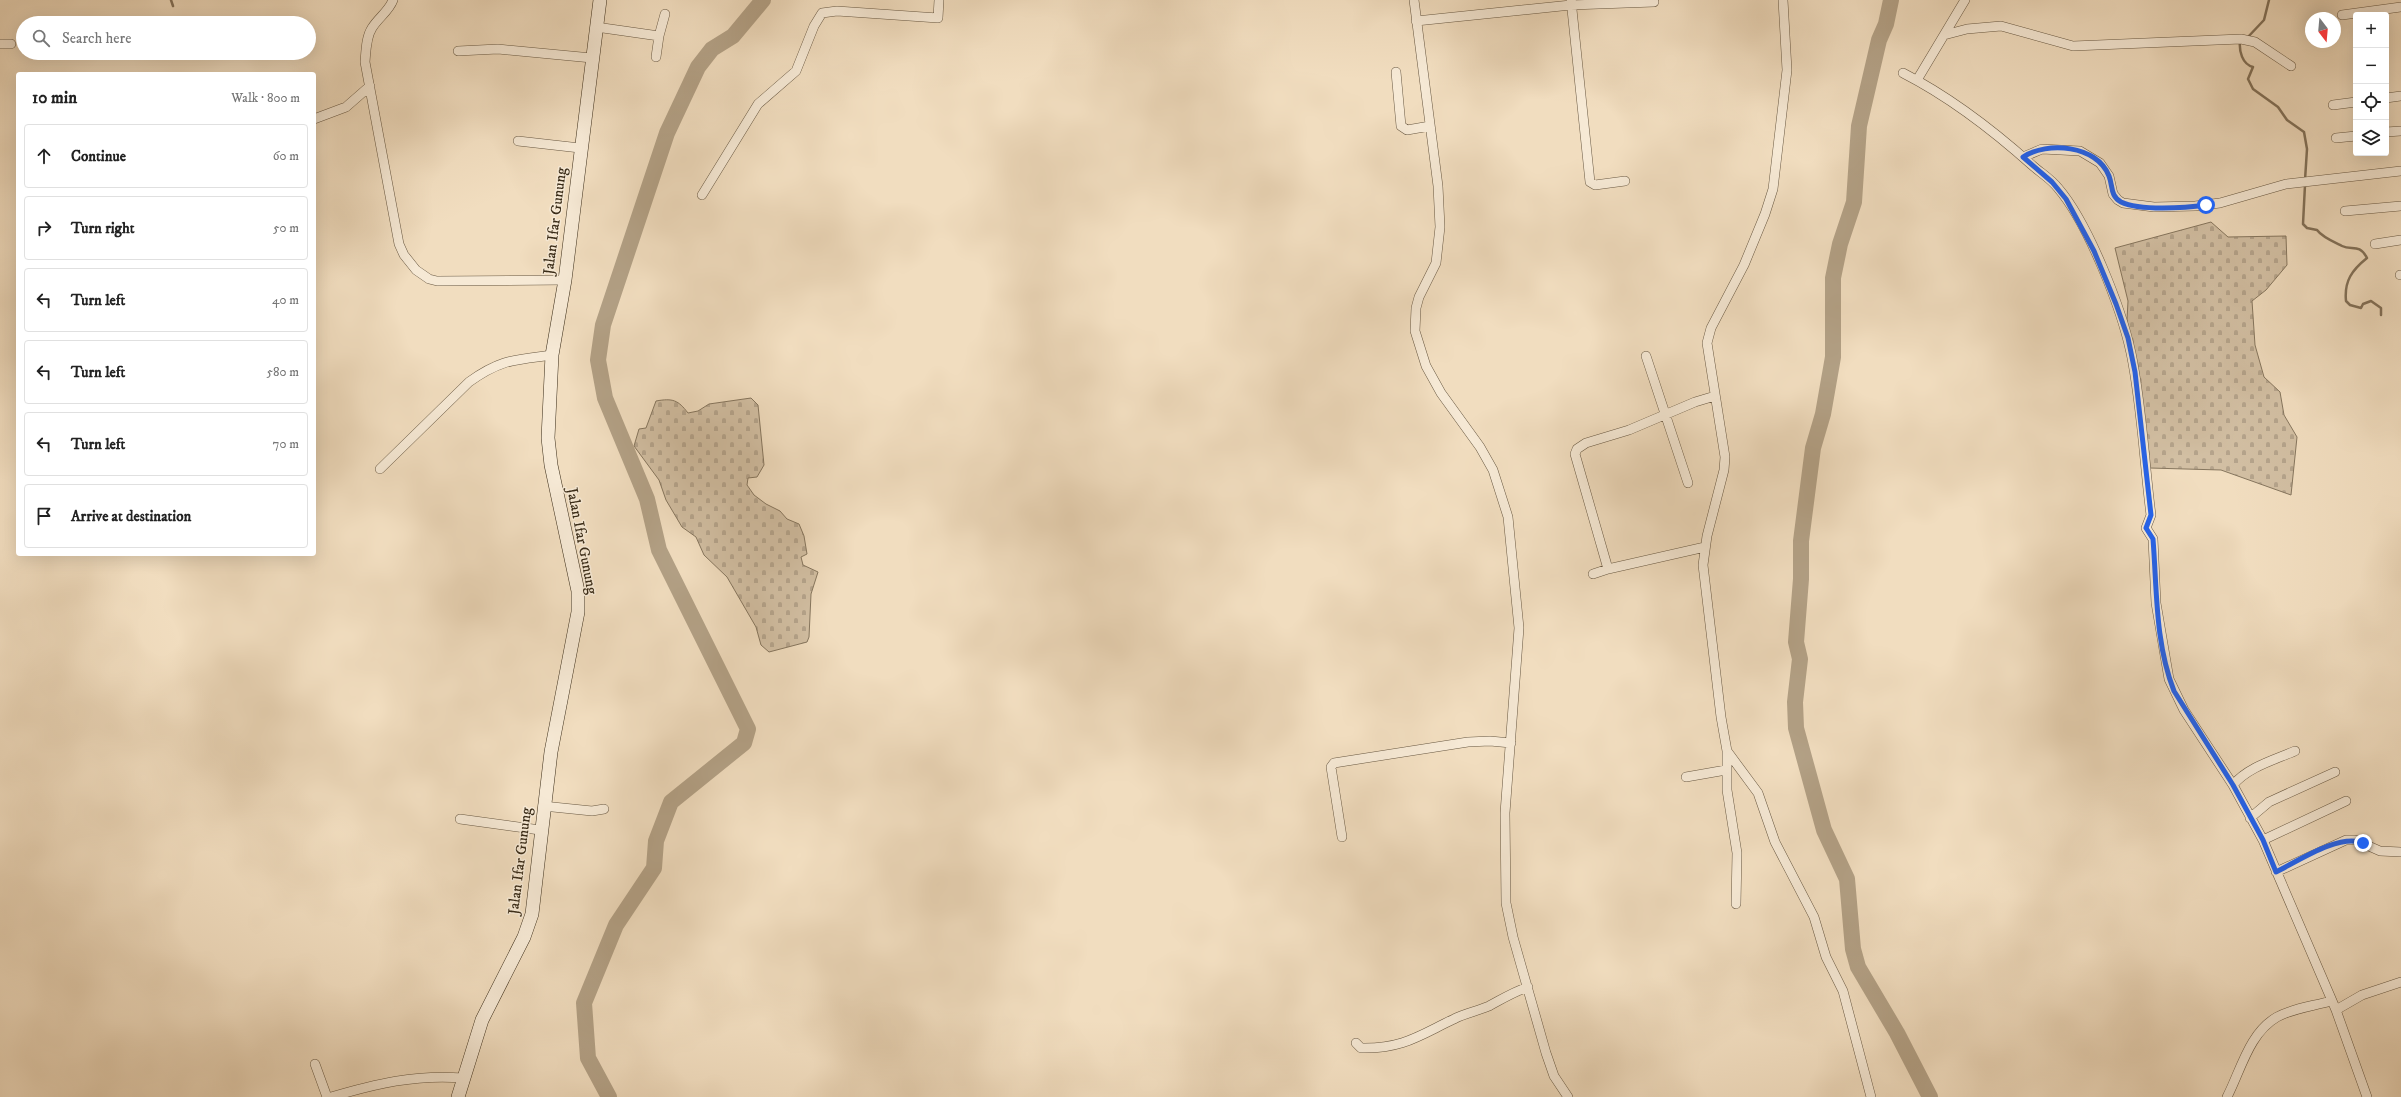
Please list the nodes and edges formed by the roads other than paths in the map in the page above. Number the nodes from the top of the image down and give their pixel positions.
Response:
1 (392, 0) edge
2 (600, 0) edge
3 (939, 0) edge
4 (1414, 0) edge
5 (1783, 0) edge
6 (1965, 0) edge
7 (1571, 2) edge
8 (1654, 2) dead end
9 (2401, 7) edge
10 (665, 14) dead end
11 (2342, 15) dead end
12 (1416, 21) junction
13 (596, 27) junction
14 (1944, 35) junction
15 (659, 36) junction
16 (0, 44) edge
17 (11, 44) dead end
18 (458, 51) dead end
19 (656, 57) dead end
20 (592, 58) junction
21 (2291, 66) dead end
22 (1396, 72) dead end
23 (1903, 73) dead end
24 (1917, 80) junction
25 (370, 86) junction
26 (2401, 96) edge
27 (2389, 98) edge
28 (2353, 102) edge
29 (2333, 105) dead end
30 (316, 118) edge
31 (1430, 126) junction
32 (2401, 131) edge
33 (2389, 132) edge
34 (2353, 136) edge
35 (2336, 138) dead end
36 (518, 141) dead end
37 (580, 148) junction
38 (2023, 157) junction
39 (2401, 171) edge
40 (1625, 181) dead end
41 (702, 195) dead end
42 (2401, 206) edge
43 (2345, 211) dead end
44 (2401, 240) edge
45 (2375, 244) dead end
46 (565, 280) junction
47 (552, 355) junction
48 (1646, 356) dead end
49 (1715, 396) junction
50 (1664, 415) junction
51 (380, 469) dead end
52 (1688, 483) dead end
53 (1705, 547) junction
54 (1608, 569) junction
55 (1593, 574) dead end
56 (1511, 743) junction
57 (1727, 750) junction
58 (2295, 751) dead end
59 (1726, 770) junction
60 (2335, 772) dead end
61 (1686, 777) dead end
62 (2233, 785) junction
63 (2346, 801) dead end
64 (543, 806) junction
65 (604, 809) dead end
66 (2250, 818) junction
67 (460, 819) dead end
68 (540, 830) junction
69 (1342, 838) dead end
70 (2263, 840) junction
71 (2401, 852) edge
72 (2276, 872) junction
73 (1736, 904) dead end
74 (2401, 982) edge
75 (1528, 987) junction
76 (2331, 1001) junction
77 (2336, 1010) junction
78 (1356, 1043) dead end
79 (315, 1064) dead end
80 (462, 1078) junction
81 (327, 1097) edge
82 (331, 1097) edge
83 (458, 1097) edge
84 (1568, 1097) edge
85 (1871, 1097) edge
86 (2227, 1097) edge
87 (2368, 1097) edge

1 - 25 street
2 - 13 street, Jalan Ifar Gunung
3 - 41 street
4 - 12 street
5 - 49 street
6 - 14 street
7 - 8 street
7 - 12 street
7 - 40 street
9 - 11 street
10 - 15 street
12 - 31 street
13 - 15 street
13 - 20 street, Jalan Ifar Gunung
14 - 21 street
14 - 24 street
15 - 19 street
16 - 17 street
18 - 20 street
20 - 37 street, Jalan Ifar Gunung
22 - 31 street
23 - 24 street
24 - 38 street
25 - 30 street
25 - 46 street
26 - 27 street
28 - 29 street
31 - 56 street
32 - 33 street
34 - 35 street
36 - 37 street
37 - 46 street, Jalan Ifar Gunung
38 - 39 street
38 - 62 street
42 - 43 street
44 - 45 street
46 - 47 street, Jalan Ifar Gunung
47 - 51 street
47 - 64 street, Jalan Ifar Gunung
48 - 50 street
49 - 50 street
49 - 53 street
50 - 52 street
50 - 54 street
53 - 54 street
53 - 57 street
54 - 55 street
56 - 69 street
56 - 75 street
57 - 59 street
57 - 85 street
58 - 62 street
59 - 61 street
59 - 73 street
60 - 66 street
62 - 66 street
63 - 70 street
64 - 65 street
64 - 68 street, Jalan Ifar Gunung
66 - 70 street
67 - 68 street
68 - 80 street, Jalan Ifar Gunung
70 - 72 street
71 - 72 street
72 - 76 street
74 - 77 street
75 - 78 street
75 - 84 street
76 - 77 street
76 - 86 street
77 - 87 street
79 - 81 street
80 - 82 street
80 - 83 street, Jalan Ifar Gunung

